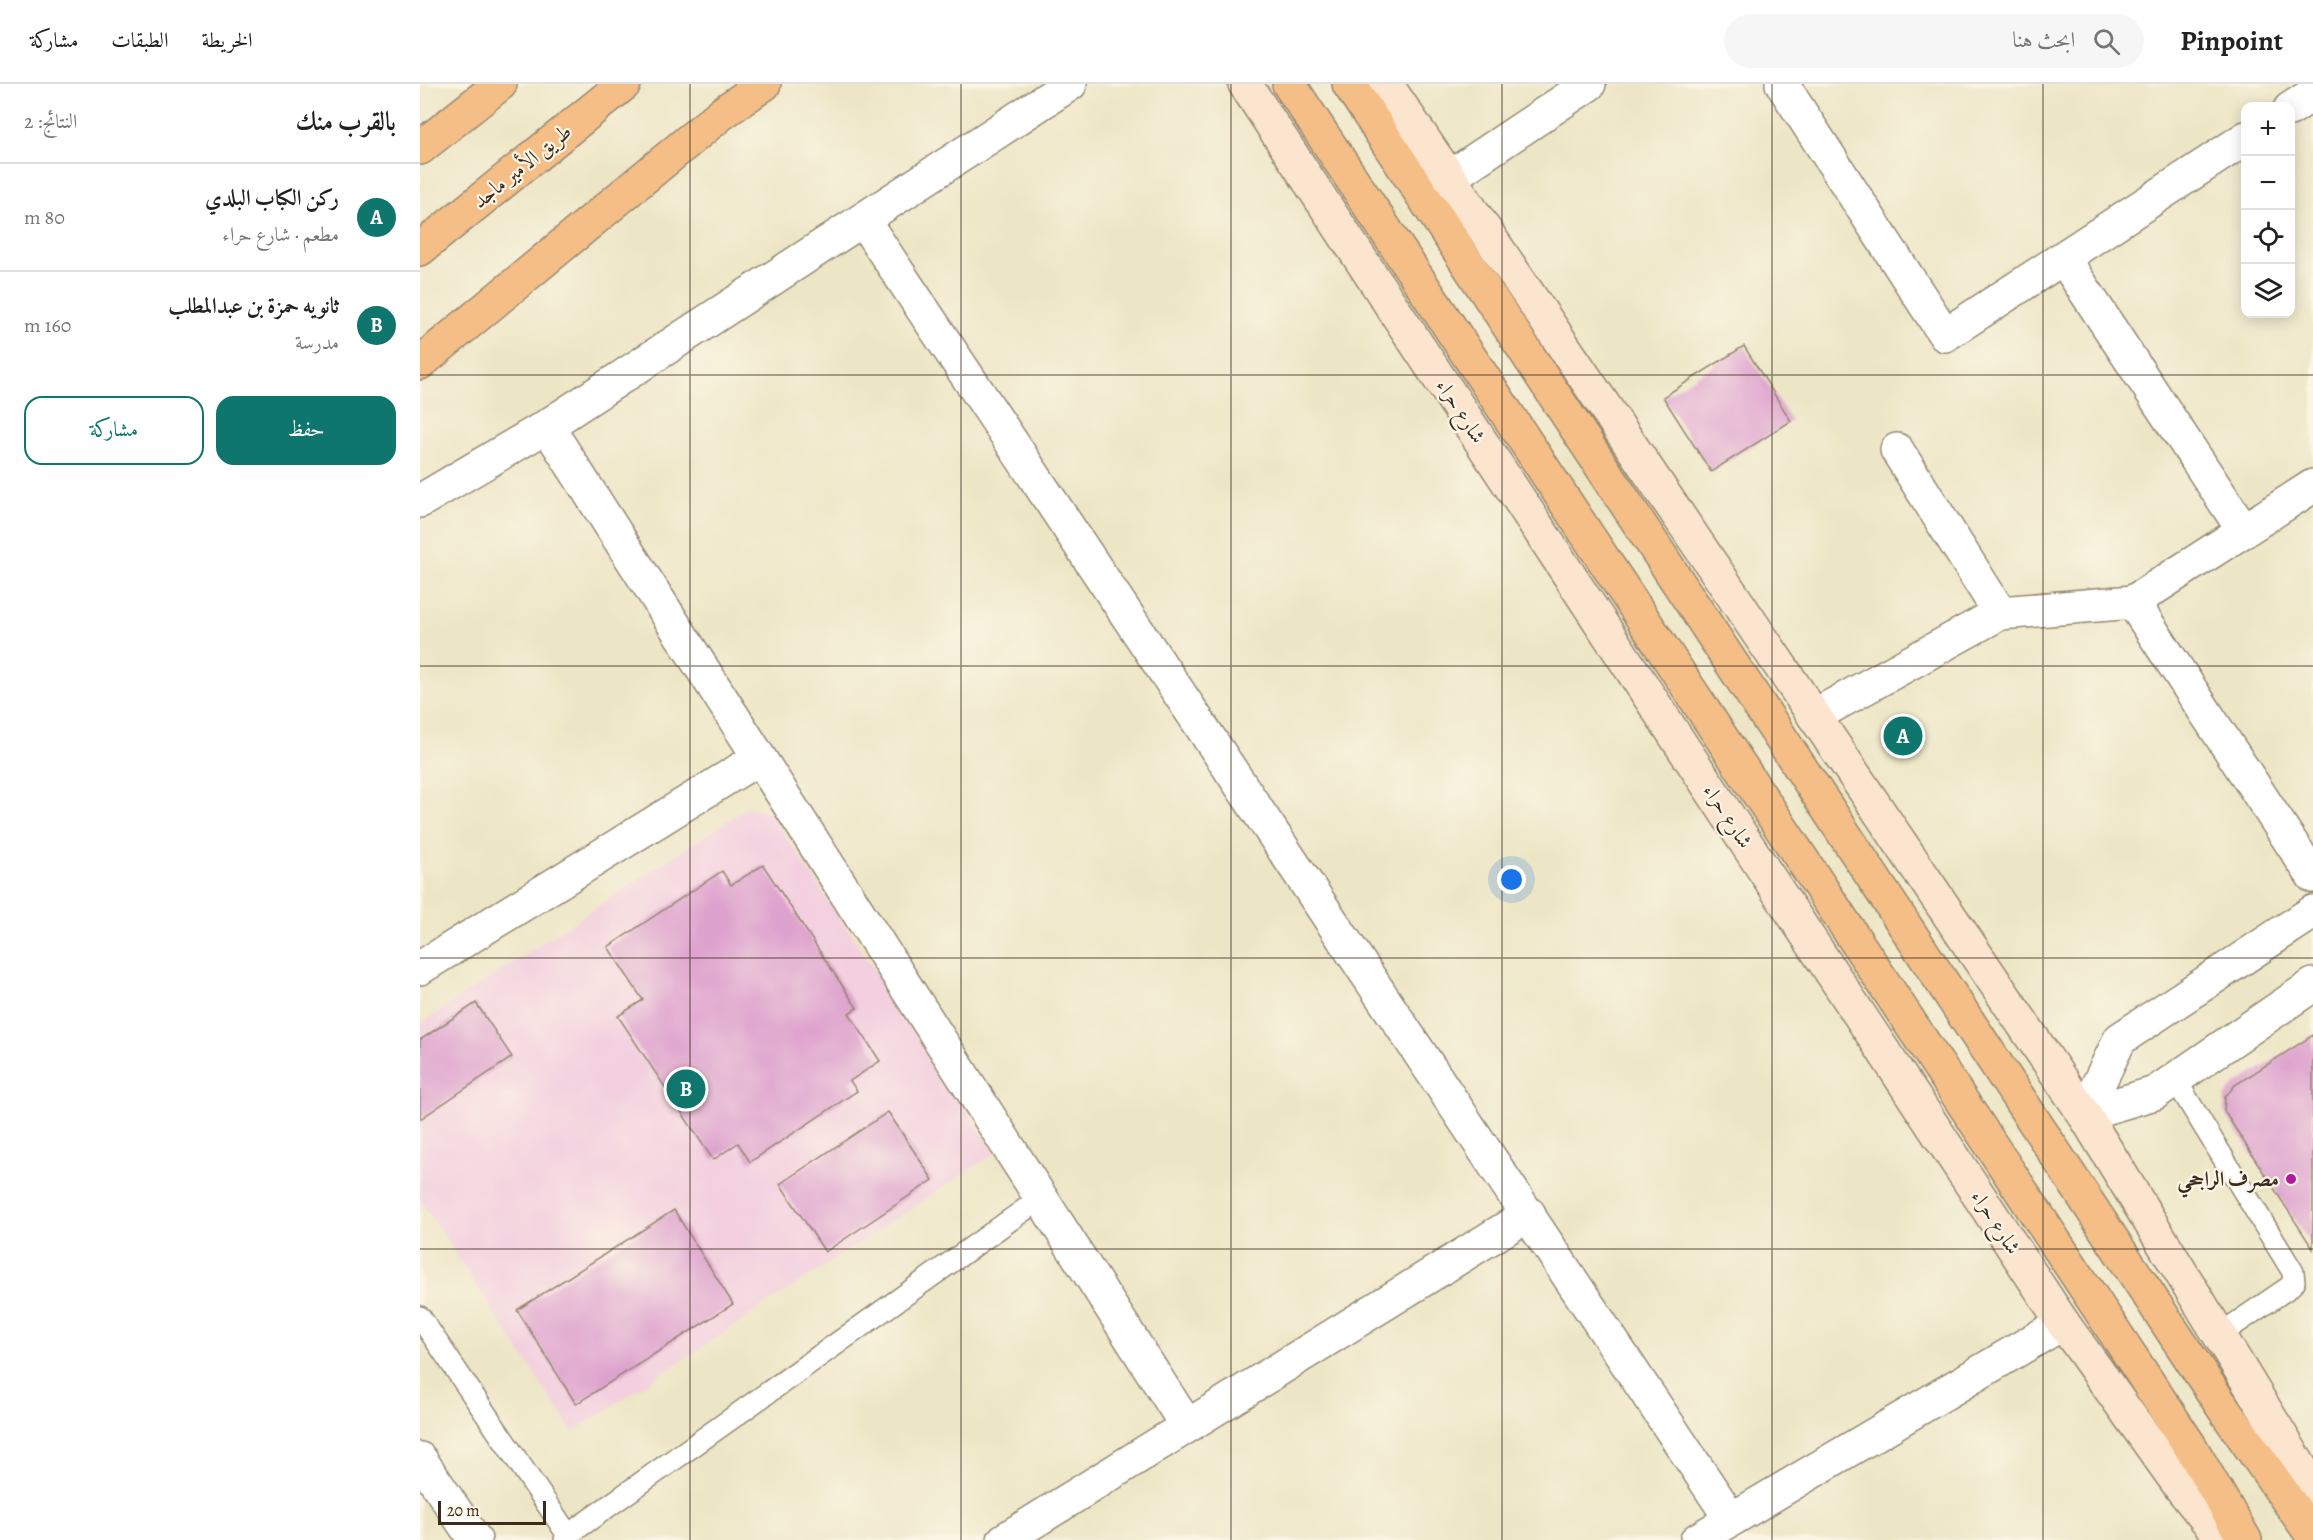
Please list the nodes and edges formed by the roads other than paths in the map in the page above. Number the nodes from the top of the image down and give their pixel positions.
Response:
1 (500, 84) edge
2 (624, 84) edge
3 (744, 84) edge
4 (752, 84) edge
5 (764, 84) edge
6 (1070, 84) edge
7 (1245, 84) edge
8 (1289, 84) edge
9 (1349, 84) edge
10 (1386, 84) edge
11 (1589, 84) edge
12 (1782, 84) edge
13 (2313, 94) edge
14 (2295, 106) edge
15 (721, 114) junction
16 (2241, 141) edge
17 (420, 148) edge
18 (1450, 177) junction
19 (863, 220) junction
20 (420, 249) edge
21 (2064, 259) junction
22 (420, 363) edge
23 (547, 426) junction
24 (1897, 450) dead end
25 (2313, 486) edge
26 (420, 501) edge
27 (2244, 531) junction
28 (2133, 602) junction
29 (2000, 613) junction
30 (1814, 716) junction
31 (759, 758) junction
32 (2313, 876) edge
33 (2313, 912) edge
34 (420, 968) edge
35 (2313, 986) edge
36 (2175, 1079) junction
37 (2084, 1114) junction
38 (1041, 1198) junction
39 (1529, 1214) junction
40 (420, 1317) edge
41 (2063, 1323) junction
42 (2219, 1335) junction
43 (1187, 1426) junction
44 (420, 1459) edge
45 (2313, 1488) edge
46 (1731, 1519) junction
47 (2313, 1536) edge
48 (567, 1538) edge
49 (475, 1540) edge
50 (1004, 1540) edge
51 (1697, 1540) edge
52 (2223, 1540) edge
53 (2245, 1540) edge

1 - 17 main road
2 - 20 main road, طريق الأمير ماجد
3 - 15 main road
4 - 15 main road
5 - 15 main road
6 - 19 street
7 - 41 main road, شارع حراء
8 - 53 main road, شارع حراء
9 - 47 main road
10 - 18 main road
11 - 18 street
12 - 21 street
13 - 14 street
15 - 22 main road
16 - 21 street
18 - 30 main road
19 - 23 street
19 - 39 street
21 - 27 street
23 - 26 street
23 - 31 street
24 - 29 street
25 - 27 street
27 - 28 street
28 - 29 street
28 - 32 street
29 - 30 street
30 - 37 main road
31 - 34 street
31 - 38 street
33 - 37 street
35 - 36 street
36 - 37 street
36 - 42 lane
37 - 42 main road
38 - 43 street
38 - 48 lane
39 - 43 street
39 - 46 street
40 - 48 lane
41 - 46 street
41 - 52 main road, شارع حراء
42 - 45 main road
43 - 50 street
44 - 49 street
46 - 51 street

